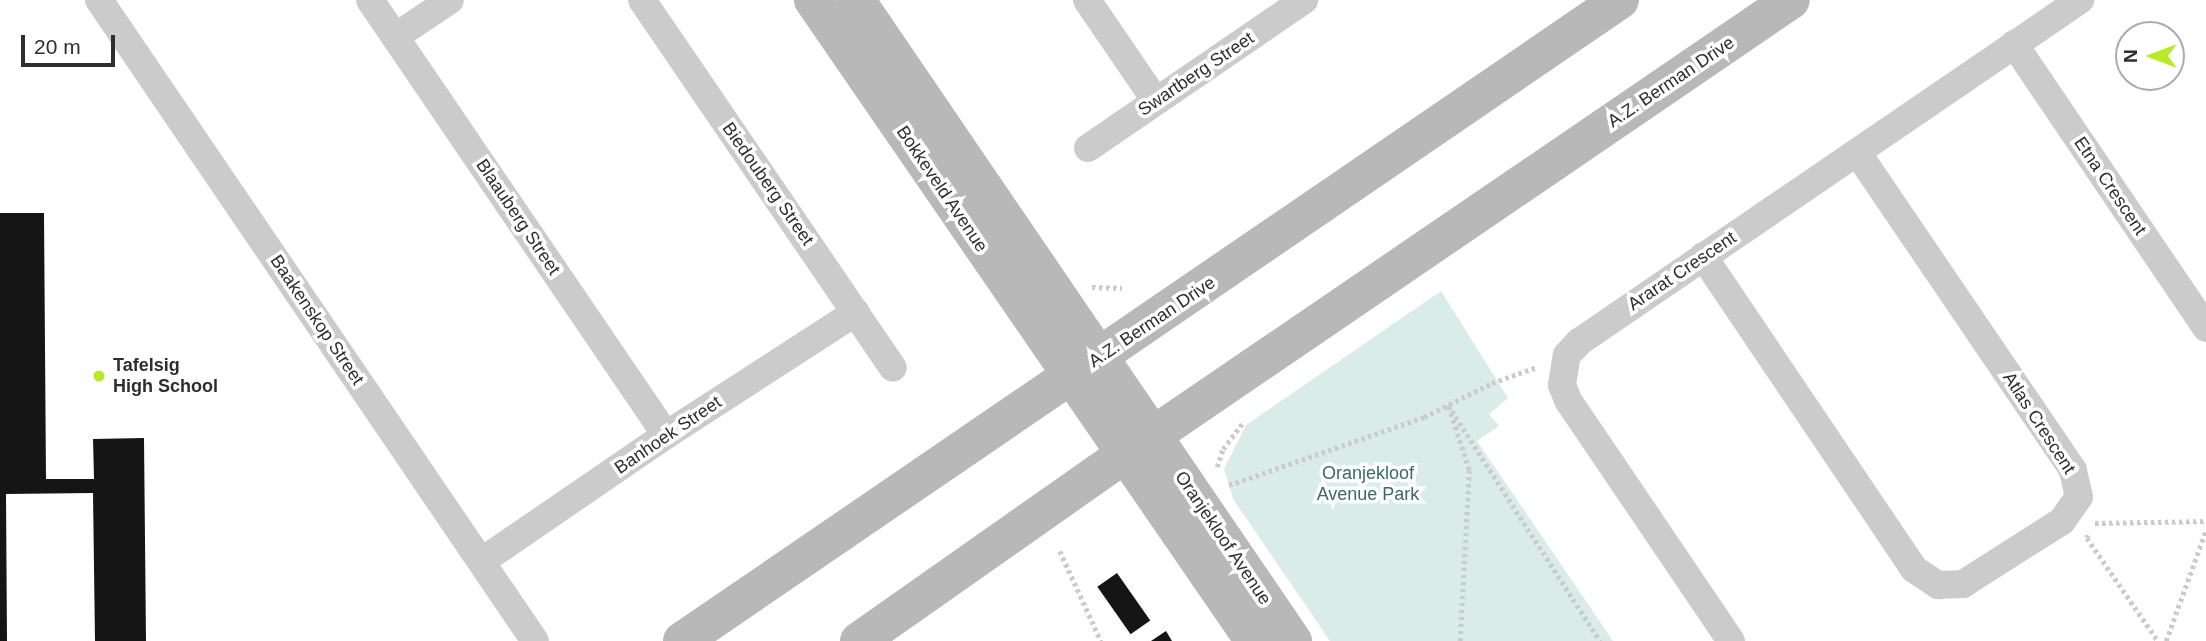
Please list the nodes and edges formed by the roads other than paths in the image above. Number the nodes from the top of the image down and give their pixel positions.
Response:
1 (99, 0) edge
2 (370, 0) edge
3 (450, 0) edge
4 (642, 0) edge
5 (813, 0) edge
6 (856, 0) edge
7 (1087, 0) edge
8 (1304, 0) edge
9 (1620, 0) edge
10 (1791, 0) edge
11 (2080, 0) edge
12 (395, 37) junction
13 (2014, 44) junction
14 (1156, 101) junction
15 (1088, 148) dead end
16 (1857, 152) junction
17 (1703, 256) junction
18 (856, 312) junction
19 (2206, 328) edge
20 (893, 368) dead end
21 (1086, 368) junction
22 (666, 435) junction
23 (1138, 445) junction
24 (482, 561) junction
25 (535, 641) edge
26 (682, 641) edge
27 (859, 641) edge
28 (1254, 641) edge
29 (1293, 641) edge
30 (1731, 641) edge

1 - 24 street, Baakenskop Street
2 - 12 street, Blaauberg Street
3 - 12 street
4 - 18 street, Biedouberg Street
5 - 21 street, Bokkeveld Avenue
6 - 21 street, Bokkeveld Avenue
7 - 14 street
8 - 14 street, Swartberg Street
9 - 21 street, A.Z. Berman Drive
10 - 23 street, A.Z. Berman Drive
11 - 13 street, Ararat Crescent
12 - 22 street, Blaauberg Street
13 - 16 street, Ararat Crescent
13 - 19 street, Etna Crescent
14 - 15 street, Swartberg Street
16 - 17 street, Ararat Crescent
16 - 17 street, Atlas Crescent
17 - 30 street, Ararat Crescent
18 - 20 street, Biedouberg Street
18 - 22 street, Banhoek Street
21 - 23 street
21 - 26 street, A.Z. Berman Drive
22 - 24 street, Banhoek Street
23 - 27 street, A.Z. Berman Drive
23 - 28 street, Oranjekloof Avenue
23 - 29 street, Oranjekloof Avenue
24 - 25 street, Baakenskop Street

